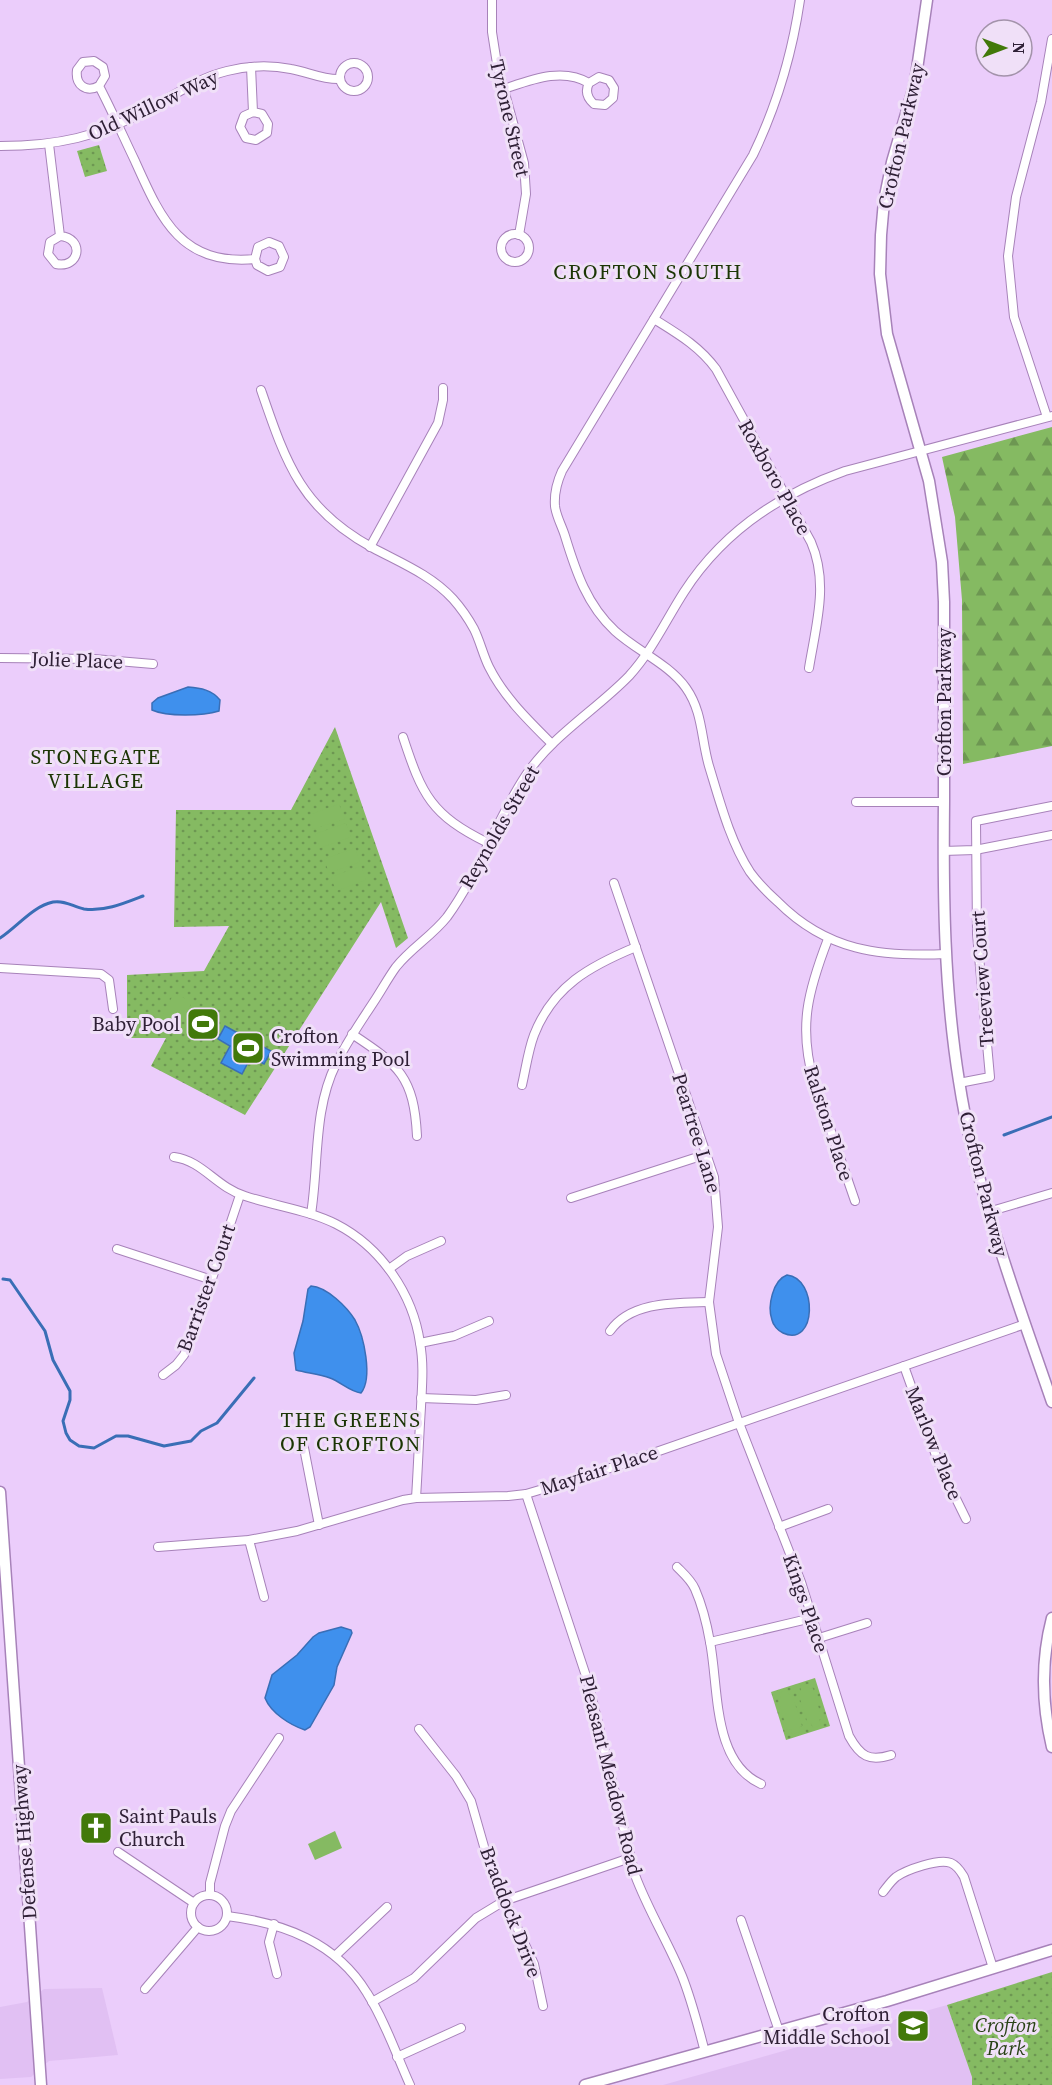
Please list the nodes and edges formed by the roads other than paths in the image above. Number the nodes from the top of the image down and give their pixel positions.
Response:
1 (492, 0) edge
2 (800, 0) edge
3 (927, 0) edge
4 (1052, 39) edge
5 (250, 67) junction
6 (340, 79) dead end
7 (589, 83) dead end
8 (99, 86) dead end
9 (504, 89) junction
10 (253, 112) dead end
11 (118, 125) junction
12 (49, 144) junction
13 (0, 146) edge
14 (519, 235) dead end
15 (60, 236) dead end
16 (255, 259) dead end
17 (654, 319) junction
18 (443, 388) dead end
19 (261, 390) dead end
20 (1050, 416) edge
21 (922, 451) junction
22 (786, 496) junction
23 (370, 547) junction
24 (646, 655) junction
25 (0, 658) edge
26 (153, 664) dead end
27 (809, 668) dead end
28 (403, 737) dead end
29 (552, 744) junction
30 (856, 802) dead end
31 (944, 802) junction
32 (1052, 806) edge
33 (1052, 835) edge
34 (488, 843) junction
35 (975, 850) junction
36 (943, 851) junction
37 (614, 883) dead end
38 (828, 939) junction
39 (636, 947) junction
40 (946, 954) junction
41 (0, 968) edge
42 (113, 1010) dead end
43 (352, 1035) junction
44 (959, 1083) junction
45 (522, 1085) dead end
46 (417, 1136) dead end
47 (707, 1154) junction
48 (174, 1157) dead end
49 (1052, 1193) edge
50 (240, 1195) junction
51 (571, 1198) dead end
52 (855, 1202) dead end
53 (988, 1212) junction
54 (311, 1214) junction
55 (441, 1241) dead end
56 (117, 1249) dead end
57 (389, 1269) junction
58 (212, 1280) junction
59 (709, 1302) junction
60 (489, 1321) dead end
61 (1025, 1323) junction
62 (610, 1331) dead end
63 (420, 1343) junction
64 (904, 1366) junction
65 (163, 1375) dead end
66 (506, 1395) dead end
67 (421, 1398) junction
68 (1052, 1402) edge
69 (739, 1423) junction
70 (304, 1448) dead end
71 (0, 1492) edge
72 (526, 1494) junction
73 (416, 1498) junction
74 (828, 1509) dead end
75 (966, 1519) dead end
76 (319, 1526) junction
77 (779, 1527) junction
78 (249, 1540) junction
79 (158, 1547) dead end
80 (677, 1567) dead end
81 (264, 1597) dead end
82 (812, 1618) junction
83 (1052, 1618) edge
84 (867, 1623) dead end
85 (819, 1638) junction
86 (710, 1642) junction
87 (419, 1729) dead end
88 (279, 1738) dead end
89 (1052, 1747) edge
90 (891, 1755) dead end
91 (761, 1784) dead end
92 (118, 1852) dead end
93 (630, 1858) junction
94 (883, 1892) dead end
95 (210, 1895) junction
96 (504, 1901) junction
97 (194, 1903) junction
98 (387, 1907) dead end
99 (227, 1916) junction
100 (741, 1920) dead end
101 (274, 1924) junction
102 (198, 1927) junction
103 (1052, 1950) edge
104 (335, 1956) junction
105 (993, 1968) junction
106 (277, 1974) dead end
107 (145, 1989) dead end
108 (372, 2002) junction
109 (543, 2006) dead end
110 (461, 2028) dead end
111 (779, 2031) junction
112 (705, 2052) junction
113 (397, 2057) junction
114 (41, 2085) edge
115 (410, 2085) edge
116 (585, 2085) edge

1 - 9 street, Tyrone Street
2 - 17 street
3 - 21 street, Crofton Parkway
4 - 20 street
5 - 6 street, Old Willow Way
5 - 10 street
5 - 11 street, Old Willow Way
7 - 9 street
8 - 11 street
9 - 14 street, Tyrone Street
11 - 12 street, Old Willow Way
11 - 16 street
12 - 13 street, Old Willow Way
12 - 15 street
17 - 22 street, Roxboro Place
17 - 24 street
18 - 23 street
19 - 23 street
20 - 21 street, Reynolds Street
21 - 22 street, Reynolds Street
21 - 31 street, Crofton Parkway
22 - 24 street, Reynolds Street
22 - 27 street, Roxboro Place
23 - 29 street
24 - 29 street, Reynolds Street
24 - 38 street
25 - 26 street, Jolie Place
28 - 34 street
29 - 34 street, Reynolds Street
30 - 31 street
31 - 36 street, Crofton Parkway
32 - 35 street
33 - 35 street
34 - 43 street, Reynolds Street
35 - 36 street
35 - 44 street, Treeview Court
36 - 40 street, Crofton Parkway
37 - 39 street, Peartree Lane
38 - 40 street
38 - 52 street, Ralston Place
39 - 45 street
39 - 47 street, Peartree Lane
40 - 44 street, Crofton Parkway
41 - 42 street
43 - 46 street
43 - 54 street, Reynolds Street
44 - 53 street, Crofton Parkway
47 - 51 street
47 - 59 street, Peartree Lane
48 - 50 street
49 - 53 street
50 - 54 street
50 - 58 street, Barrister Court
53 - 61 street, Crofton Parkway
54 - 57 street
55 - 57 street
56 - 58 street
57 - 63 street
58 - 65 street, Barrister Court
59 - 62 street
59 - 69 street, Peartree Lane
60 - 63 street
61 - 64 street, Mayfair Place
61 - 68 street, Crofton Parkway
63 - 67 street
64 - 69 street, Mayfair Place
64 - 75 street, Marlow Place
66 - 67 street
67 - 73 street
69 - 72 street, Mayfair Place
69 - 77 street, Kings Place
70 - 76 street
71 - 114 street, Defense Highway
72 - 73 street, Mayfair Place
72 - 93 street, Pleasant Meadow Road
73 - 76 street, Mayfair Place
74 - 77 street
76 - 78 street, Mayfair Place
77 - 82 street, Kings Place
78 - 79 street, Mayfair Place
78 - 81 street
80 - 86 street
82 - 85 street, Kings Place
82 - 86 street
83 - 89 street
84 - 85 street
85 - 90 street, Kings Place
86 - 91 street
87 - 96 street, Braddock Drive
88 - 95 street
92 - 97 street
93 - 96 street
93 - 112 street, Pleasant Meadow Road
94 - 105 street
95 - 97 street
95 - 99 street
96 - 108 street
96 - 109 street, Braddock Drive
97 - 102 street
98 - 104 street
99 - 101 street
99 - 102 street
100 - 111 street
101 - 104 street
101 - 106 street
102 - 107 street
103 - 105 street
104 - 108 street
105 - 111 street
108 - 113 street
110 - 113 street
111 - 112 street
112 - 116 street
113 - 115 street

